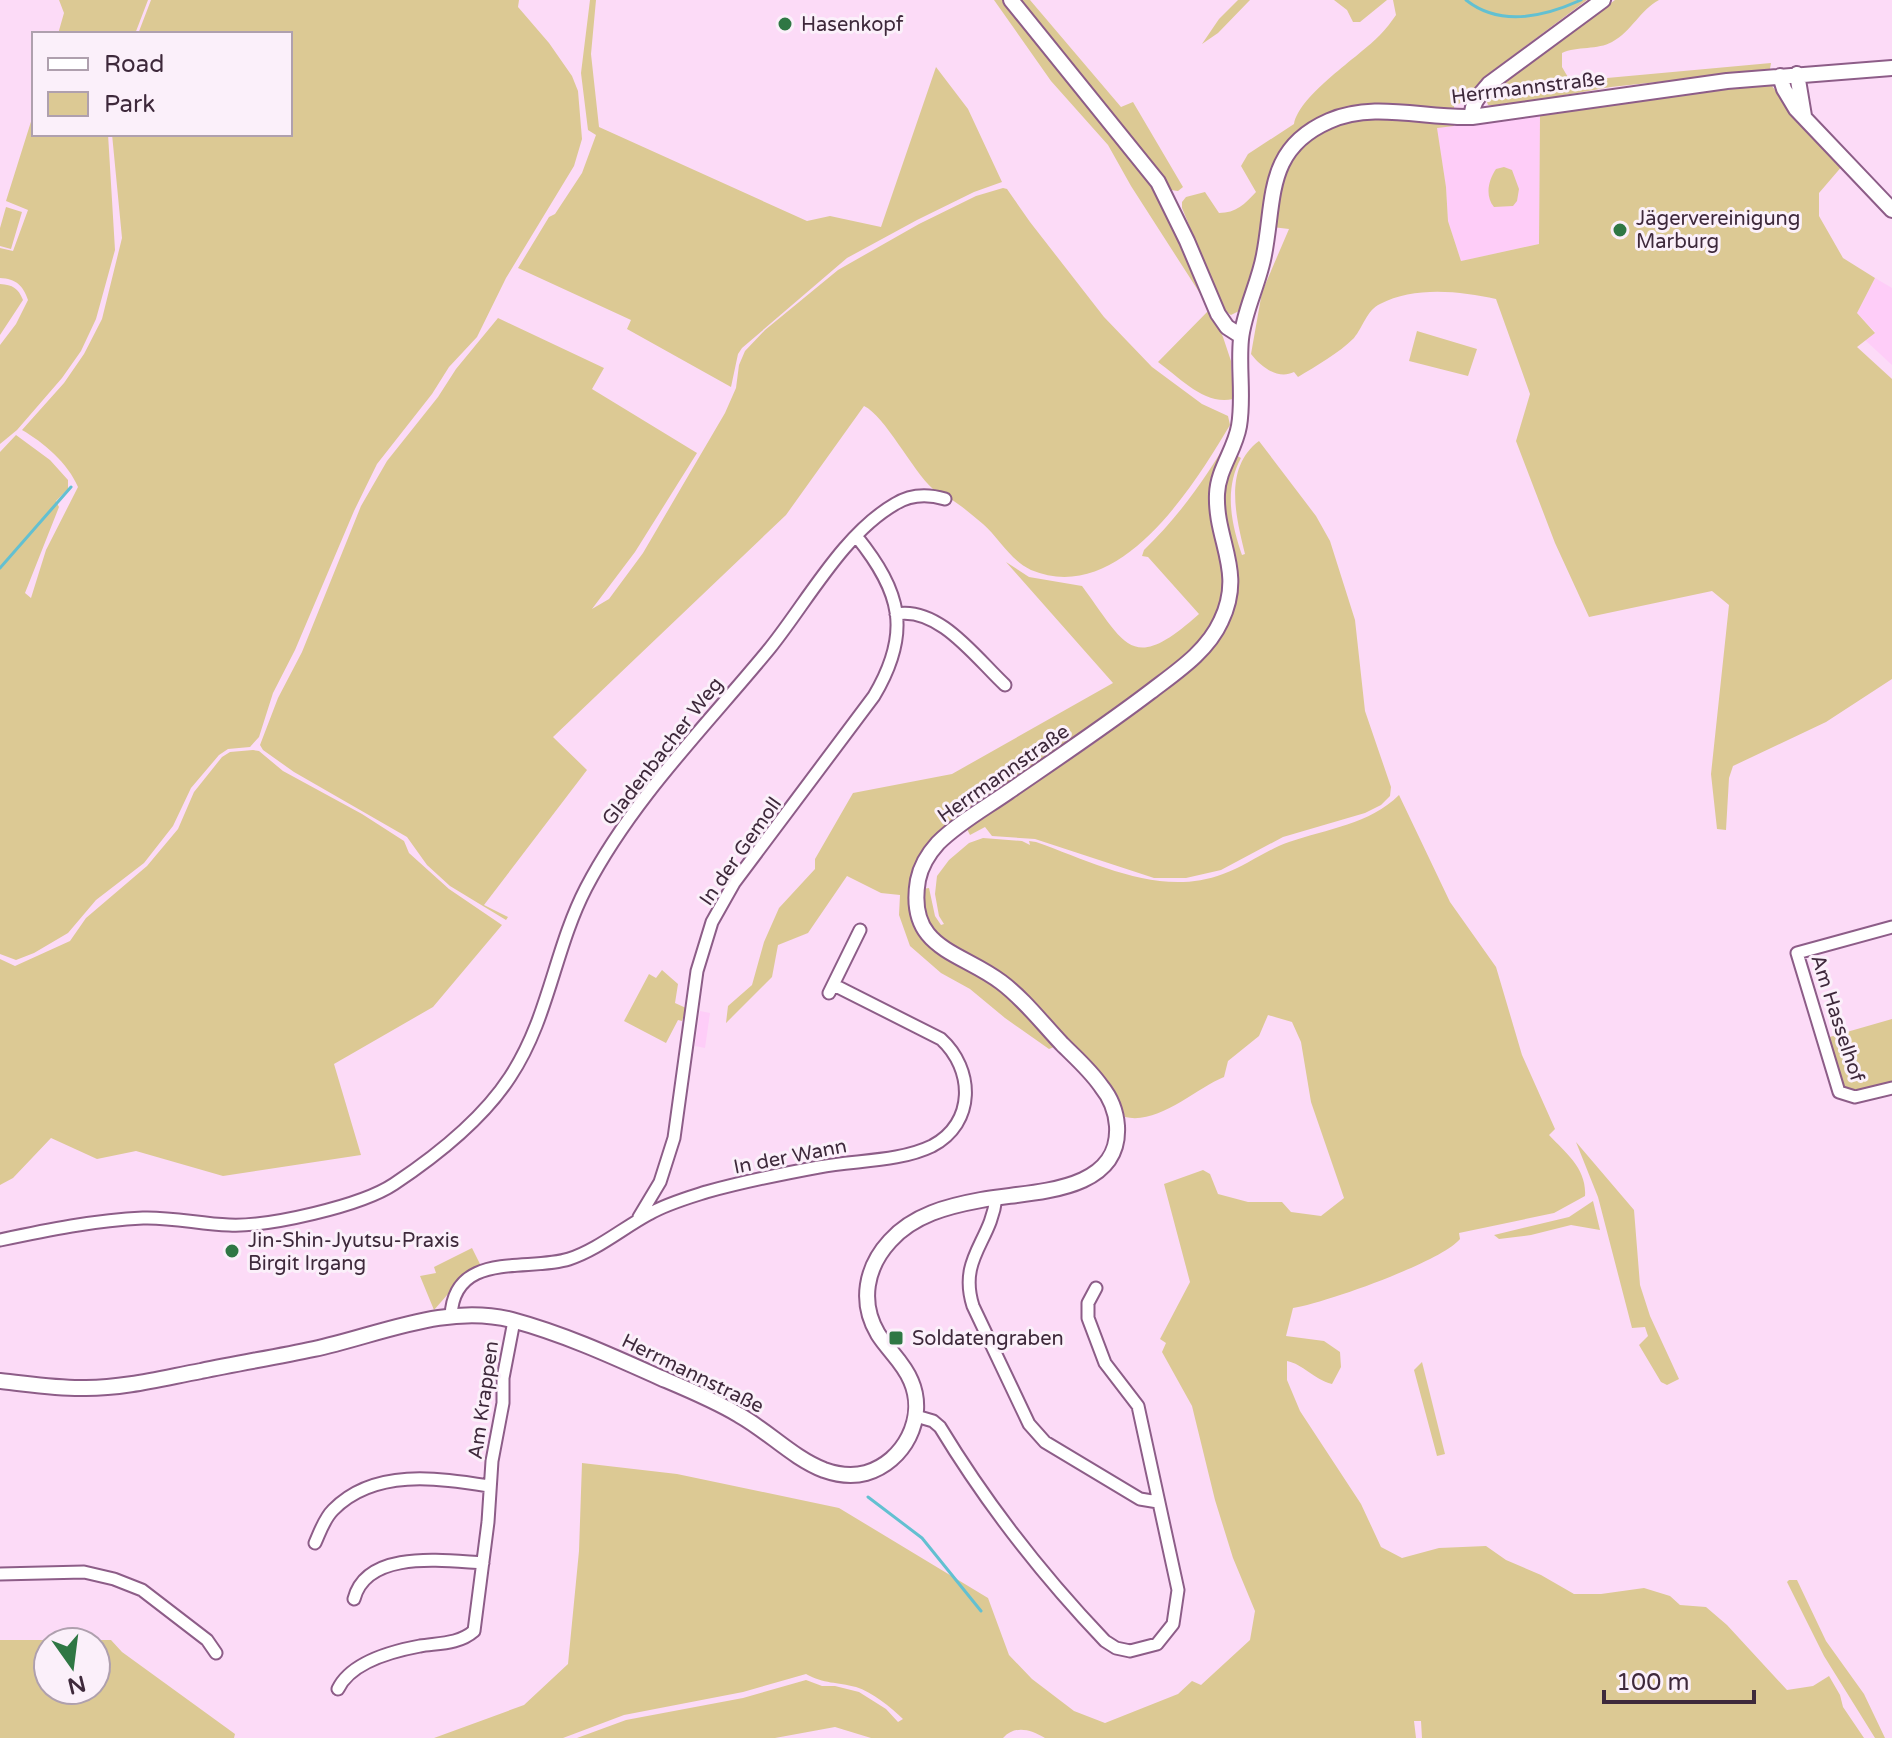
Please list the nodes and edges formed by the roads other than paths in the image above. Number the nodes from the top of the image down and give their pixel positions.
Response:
1 (1011, 0) edge
2 (1603, 0) edge
3 (1892, 68) edge
4 (1797, 74) junction
5 (1780, 76) junction
6 (1804, 116) junction
7 (1472, 117) junction
8 (1892, 210) edge
9 (1241, 336) junction
10 (945, 499) dead end
11 (857, 537) junction
12 (896, 614) junction
13 (1005, 685) dead end
14 (1892, 927) edge
15 (860, 930) dead end
16 (1892, 1088) edge
17 (996, 1198) junction
18 (637, 1221) junction
19 (0, 1240) edge
20 (1096, 1288) dead end
21 (451, 1316) junction
22 (514, 1321) junction
23 (0, 1381) edge
24 (916, 1416) junction
25 (489, 1486) junction
26 (1158, 1502) junction
27 (315, 1543) dead end
28 (483, 1563) junction
29 (0, 1574) edge
30 (354, 1599) dead end
31 (216, 1653) dead end
32 (338, 1689) dead end

1 - 9 street
2 - 7 street
3 - 4 street, Herrmannstraße
4 - 5 street, Herrmannstraße
4 - 6 street
5 - 6 street
5 - 7 street, Herrmannstraße
6 - 8 street
7 - 9 street, Herrmannstraße
9 - 17 street, Herrmannstraße
10 - 11 street, Gladenbacher Weg
11 - 12 street, In der Gemoll
11 - 19 street, Gladenbacher Weg
12 - 13 street
12 - 18 street, In der Gemoll
14 - 16 street, Am Hasselhof
15 - 18 street, In der Wann
17 - 24 street, Herrmannstraße
17 - 26 street
18 - 21 street, In der Wann
20 - 26 street
21 - 22 street, Herrmannstraße
21 - 23 street, Herrmannstraße
22 - 24 street, Herrmannstraße
22 - 25 street, Am Krappen
24 - 26 street
25 - 27 street, Am Krappen
25 - 28 street, Am Krappen
28 - 30 street
28 - 32 street, Am Krappen
29 - 31 street

